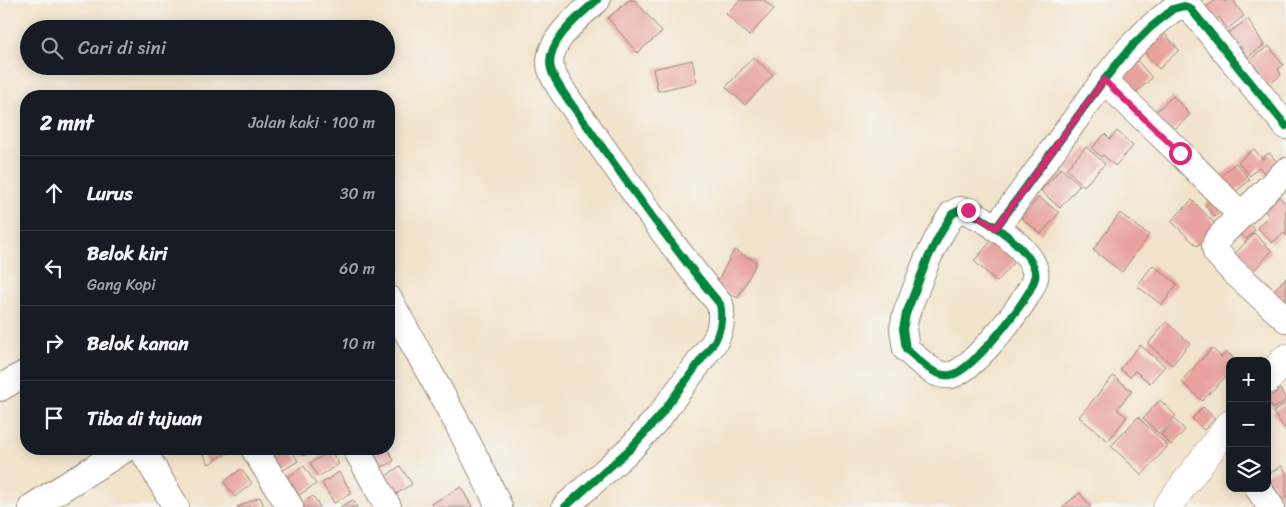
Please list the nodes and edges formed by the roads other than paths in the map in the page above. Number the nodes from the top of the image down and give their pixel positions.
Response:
1 (598, 0) edge
2 (1104, 80) junction
3 (1286, 126) edge
4 (1286, 171) edge
5 (1241, 215) junction
6 (996, 228) junction
7 (395, 311) edge
8 (1286, 319) edge
9 (1286, 358) edge
10 (1271, 375) edge
11 (20, 376) edge
12 (0, 388) edge
13 (1226, 436) edge
14 (115, 455) edge
15 (146, 455) edge
16 (258, 455) edge
17 (359, 455) edge
18 (1261, 492) edge
19 (32, 507) edge
20 (176, 507) edge
21 (290, 507) edge
22 (388, 507) edge
23 (499, 507) edge
24 (565, 507) edge
25 (1167, 507) edge
26 (1271, 507) edge

1 - 24 street
2 - 3 street
2 - 5 street
2 - 6 street
4 - 5 street
5 - 8 street
6 - 6 street
7 - 23 street
9 - 10 street
11 - 12 street
13 - 25 street
14 - 19 street
15 - 20 street
16 - 21 street
17 - 22 street
18 - 26 street

